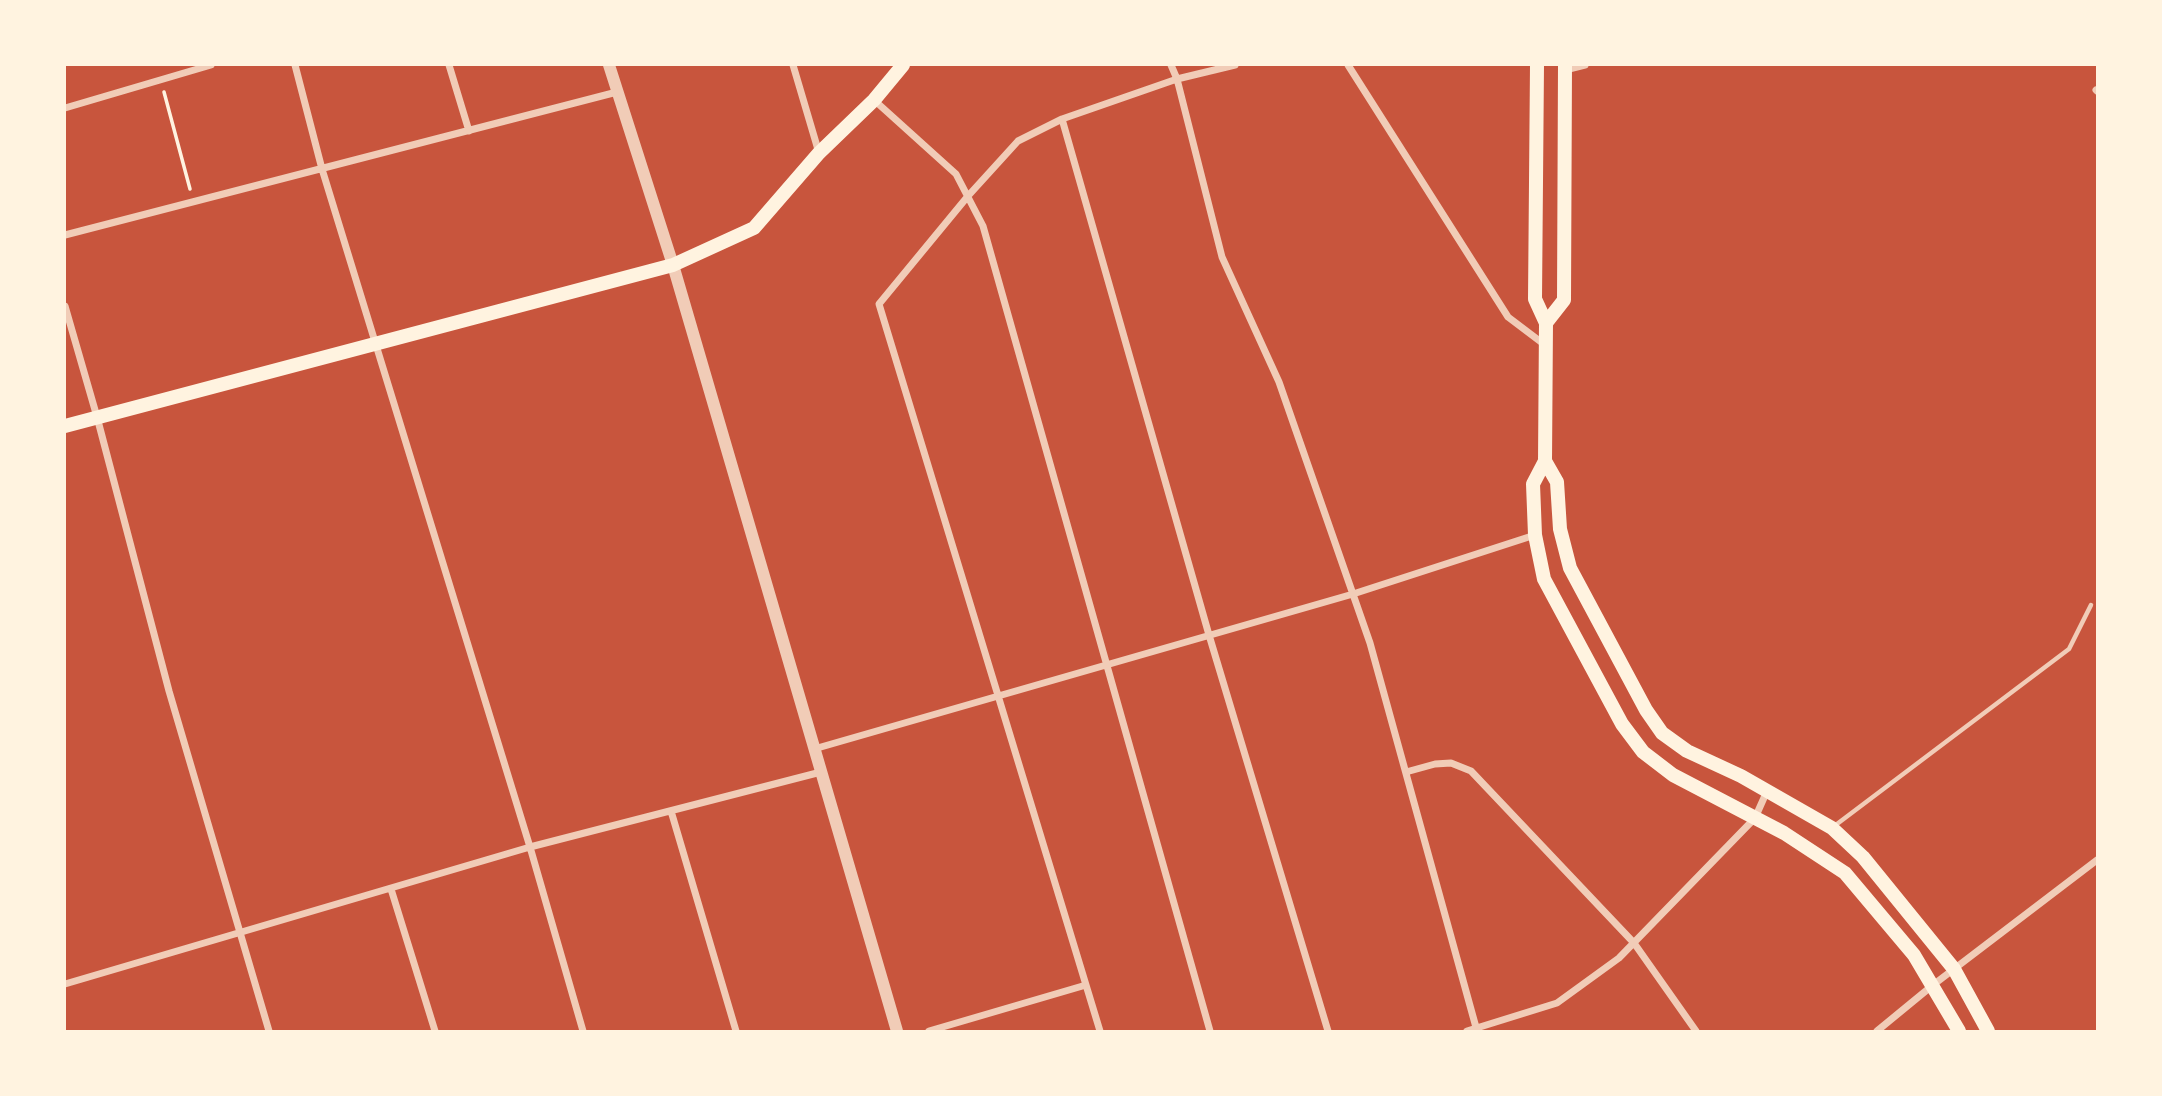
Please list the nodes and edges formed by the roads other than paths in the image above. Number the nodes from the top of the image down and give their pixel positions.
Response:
1 (211, 65) edge
2 (295, 65) edge
3 (449, 65) edge
4 (609, 65) edge
5 (793, 65) edge
6 (903, 65) edge
7 (1171, 65) edge
8 (1235, 65) edge
9 (1348, 65) edge
10 (1537, 65) edge
11 (1585, 65) edge
12 (1565, 67) edge
13 (1177, 79) junction
14 (617, 92) junction
15 (874, 100) junction
16 (65, 108) edge
17 (1062, 119) junction
18 (469, 131) junction
19 (819, 153) junction
20 (322, 169) junction
21 (968, 196) junction
22 (65, 235) edge
23 (673, 265) junction
24 (65, 306) edge
25 (1546, 323) junction
26 (375, 342) junction
27 (1545, 345) junction
28 (97, 417) junction
29 (65, 426) edge
30 (1545, 461) junction
31 (1535, 536) junction
32 (1353, 594) junction
33 (2091, 605) dead end
34 (1209, 635) junction
35 (1105, 665) junction
36 (996, 696) junction
37 (814, 749) junction
38 (821, 772) junction
39 (1406, 772) junction
40 (1767, 791) junction
41 (671, 811) junction
42 (1755, 818) junction
43 (1832, 828) junction
44 (530, 847) junction
45 (2097, 860) edge
46 (391, 889) junction
47 (240, 934) junction
48 (1634, 943) junction
49 (1954, 970) junction
50 (65, 984) edge
51 (1086, 985) junction
52 (1933, 985) junction
53 (1476, 1030) edge
54 (269, 1031) edge
55 (435, 1031) edge
56 (583, 1031) edge
57 (736, 1031) edge
58 (897, 1031) edge
59 (929, 1031) edge
60 (1100, 1031) edge
61 (1210, 1031) edge
62 (1328, 1031) edge
63 (1467, 1031) edge
64 (1696, 1031) edge
65 (1877, 1031) edge
66 (1959, 1031) edge
67 (1988, 1031) edge

1 - 16 street
2 - 20 street
3 - 18 street
4 - 14 street
5 - 19 street
6 - 15 main road
7 - 13 street
8 - 13 street
9 - 27 street
10 - 25 main road
11 - 12 street
12 - 25 main road
13 - 17 street
13 - 32 street
14 - 18 street
14 - 23 street
15 - 19 main road
15 - 21 street
17 - 21 street
17 - 34 street
18 - 20 street
19 - 23 main road
20 - 22 street
20 - 26 street
21 - 35 street
21 - 36 street
23 - 26 main road
23 - 37 street
24 - 28 street
25 - 27 main road
26 - 28 main road
26 - 44 street
27 - 30 main road
28 - 29 main road
28 - 47 street
30 - 31 main road
30 - 40 main road
31 - 32 street
31 - 42 main road
32 - 34 street
32 - 39 street
33 - 43 lane
34 - 35 street
34 - 62 street
35 - 36 street
35 - 61 street
36 - 37 street
36 - 51 street
37 - 38 street
38 - 41 street
38 - 58 street
39 - 48 street
39 - 53 street
40 - 42 street
40 - 43 main road
41 - 44 street
41 - 57 street
42 - 48 street
42 - 52 main road
43 - 49 main road
44 - 46 street
44 - 56 street
45 - 49 street
46 - 47 street
46 - 55 street
47 - 50 street
47 - 54 street
48 - 53 street
48 - 64 street
49 - 52 street
49 - 67 main road
51 - 59 street
51 - 60 street
52 - 65 street
52 - 66 main road
53 - 63 street

